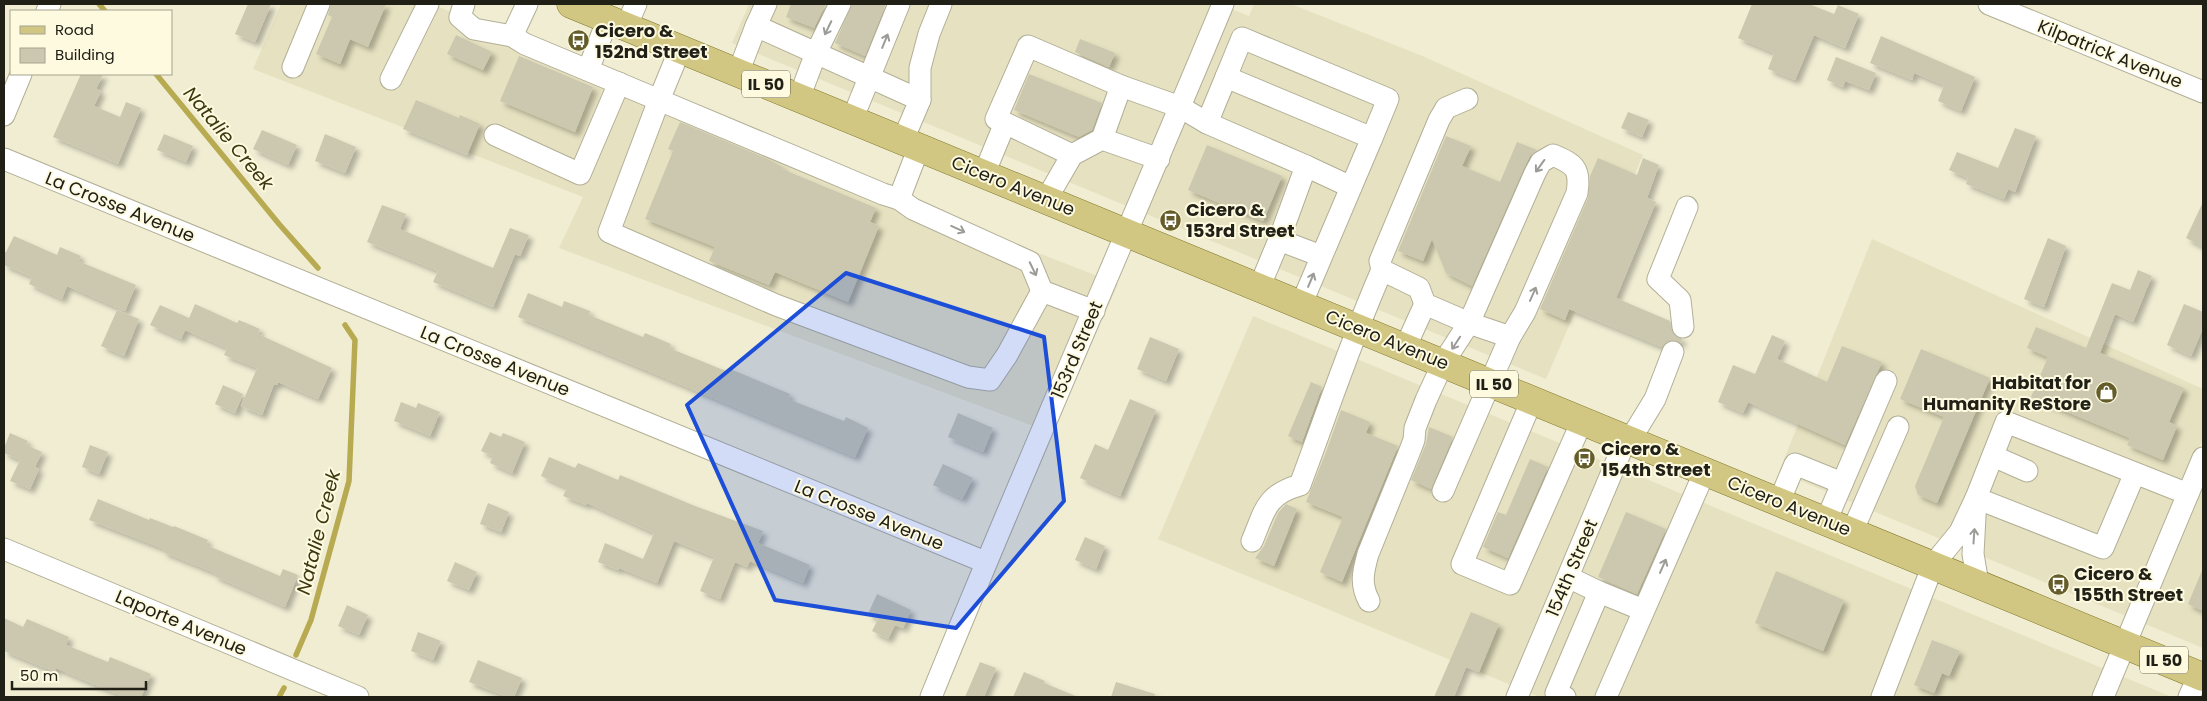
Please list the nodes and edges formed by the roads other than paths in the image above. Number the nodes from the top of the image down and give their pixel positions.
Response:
1 (319, 4) edge
2 (428, 4) edge
3 (464, 4) edge
4 (527, 4) edge
5 (571, 4) edge
6 (766, 4) edge
7 (840, 4) edge
8 (899, 4) edge
9 (941, 4) edge
10 (1223, 4) edge
11 (1989, 4) edge
12 (624, 16) edge
13 (756, 26) junction
14 (512, 36) junction
15 (680, 49) junction
16 (816, 53) junction
17 (293, 67) dead end
18 (588, 70) junction
19 (738, 73) junction
20 (21, 75) edge
21 (869, 77) junction
22 (1226, 77) junction
23 (392, 80) dead end
24 (619, 83) junction
25 (1122, 86) junction
26 (2203, 92) edge
27 (799, 98) junction
28 (1467, 99) dead end
29 (658, 100) junction
30 (920, 100) junction
31 (1180, 107) junction
32 (4, 115) edge
33 (852, 120) junction
34 (1005, 123) junction
35 (1207, 123) junction
36 (495, 135) dead end
37 (1372, 138) junction
38 (1102, 139) junction
39 (911, 144) junction
40 (1072, 155) junction
41 (1158, 159) junction
42 (4, 160) edge
43 (1306, 166) junction
44 (984, 174) junction
45 (1351, 187) junction
46 (1046, 200) junction
47 (906, 204) junction
48 (1687, 207) dead end
49 (1128, 233) junction
50 (1279, 240) junction
51 (1321, 256) junction
52 (1382, 270) junction
53 (1260, 288) junction
54 (1042, 291) junction
55 (1301, 304) junction
56 (1425, 304) junction
57 (1094, 311) junction
58 (1469, 323) junction
59 (1683, 327) dead end
60 (1357, 328) junction
61 (1510, 337) junction
62 (1405, 348) junction
63 (1673, 352) dead end
64 (1443, 363) junction
65 (1886, 380) dead end
66 (1490, 382) junction
67 (1532, 400) junction
68 (1582, 421) junction
69 (1898, 427) dead end
70 (1628, 440) junction
71 (1993, 456) junction
72 (2203, 458) edge
73 (2027, 470) dead end
74 (1705, 471) junction
75 (2135, 473) junction
76 (1842, 483) junction
77 (1443, 491) dead end
78 (2188, 494) junction
79 (1976, 498) junction
80 (1779, 502) junction
81 (1826, 521) junction
82 (1852, 532) junction
83 (1252, 541) dead end
84 (4, 550) edge
85 (985, 562) junction
86 (1933, 565) junction
87 (1568, 576) junction
88 (1978, 584) junction
89 (1599, 592) junction
90 (1369, 601) dead end
91 (1643, 610) junction
92 (2125, 644) junction
93 (2197, 683) edge
94 (358, 697) edge
95 (931, 697) edge
96 (1517, 697) edge
97 (1565, 697) edge
98 (1606, 697) edge
99 (1882, 697) edge
100 (2103, 697) edge

1 - 17 street
2 - 23 street
3 - 14 street
4 - 14 street
5 - 12 main road, Cicero Avenue / IL 50
6 - 13 street
7 -> 16 street
21 -> 8 street
9 - 30 street
10 - 31 street, 153rd Street
11 - 26 street, Kilpatrick Avenue
12 - 15 main road, Cicero Avenue / IL 50
12 - 18 street
13 - 16 street
13 - 19 street
14 - 18 street
15 - 19 main road, Cicero Avenue / IL 50
15 - 29 street
16 - 21 street
16 - 27 street
18 - 24 street
19 - 27 main road, Cicero Avenue / IL 50
20 - 32 street
21 - 30 street
21 - 33 street
22 - 35 street
22 - 37 street
22 - 37 street
24 - 29 street
24 - 36 street
25 - 31 street
25 - 34 street
25 - 38 street
27 - 33 main road, Cicero Avenue / IL 50
28 - 52 street
29 - 47 street
29 - 54 street
30 - 39 street
31 - 35 street
31 - 41 street, 153rd Street
33 - 39 main road, Cicero Avenue / IL 50
34 - 40 street
34 - 44 street
35 - 43 street
37 - 45 street
38 - 40 street
38 - 41 street
39 - 44 main road, Cicero Avenue / IL 50
39 - 47 street
40 - 46 street
41 - 49 street, 153rd Street
42 - 85 street, La Crosse Avenue
43 - 45 street
43 - 50 street
44 - 46 main road, Cicero Avenue / IL 50
45 - 51 street
46 - 49 main road, Cicero Avenue / IL 50
47 -> 54 street
48 - 59 street
49 - 53 main road, Cicero Avenue / IL 50
49 - 57 street, 153rd Street
50 - 51 street
50 - 53 street
55 -> 51 street
52 - 56 street
52 - 60 street
53 - 55 main road, Cicero Avenue / IL 50
54 - 57 street
55 - 60 main road, Cicero Avenue / IL 50
56 - 58 street
56 - 62 street
57 - 85 street, 153rd Street
58 - 61 street
61 -> 58 street
58 -> 64 street
60 - 62 main road, Cicero Avenue / IL 50
60 - 83 street
61 - 66 street
62 - 64 main road, Cicero Avenue / IL 50
63 - 70 street, 154th Street
64 - 66 main road, Cicero Avenue / IL 50
64 - 90 street
65 - 76 street
66 - 67 main road, Cicero Avenue / IL 50
66 - 77 street
67 - 68 main road, Cicero Avenue / IL 50
67 - 68 street
68 - 70 main road, Cicero Avenue / IL 50
69 - 82 street
70 - 74 main road, Cicero Avenue / IL 50
70 - 87 street, 154th Street
71 - 73 street
71 - 75 street
71 - 79 street
72 - 78 street
74 - 80 main road, Cicero Avenue / IL 50
91 -> 74 street
75 - 78 street
75 - 79 street
76 - 80 street
76 - 81 street
78 - 92 street
79 - 86 street
88 -> 79 street
80 - 81 main road, Cicero Avenue / IL 50
81 - 82 main road, Cicero Avenue / IL 50
82 - 86 main road, Cicero Avenue / IL 50
84 - 94 street, Laporte Avenue
85 - 95 street, 153rd Street
86 - 88 main road, Cicero Avenue / IL 50
86 - 99 street
87 - 89 street
87 - 96 street, 154th Street
88 - 92 main road, Cicero Avenue / IL 50
89 - 91 street
89 - 97 street
91 - 98 street
92 - 93 main road, Cicero Avenue / IL 50
92 - 100 street

